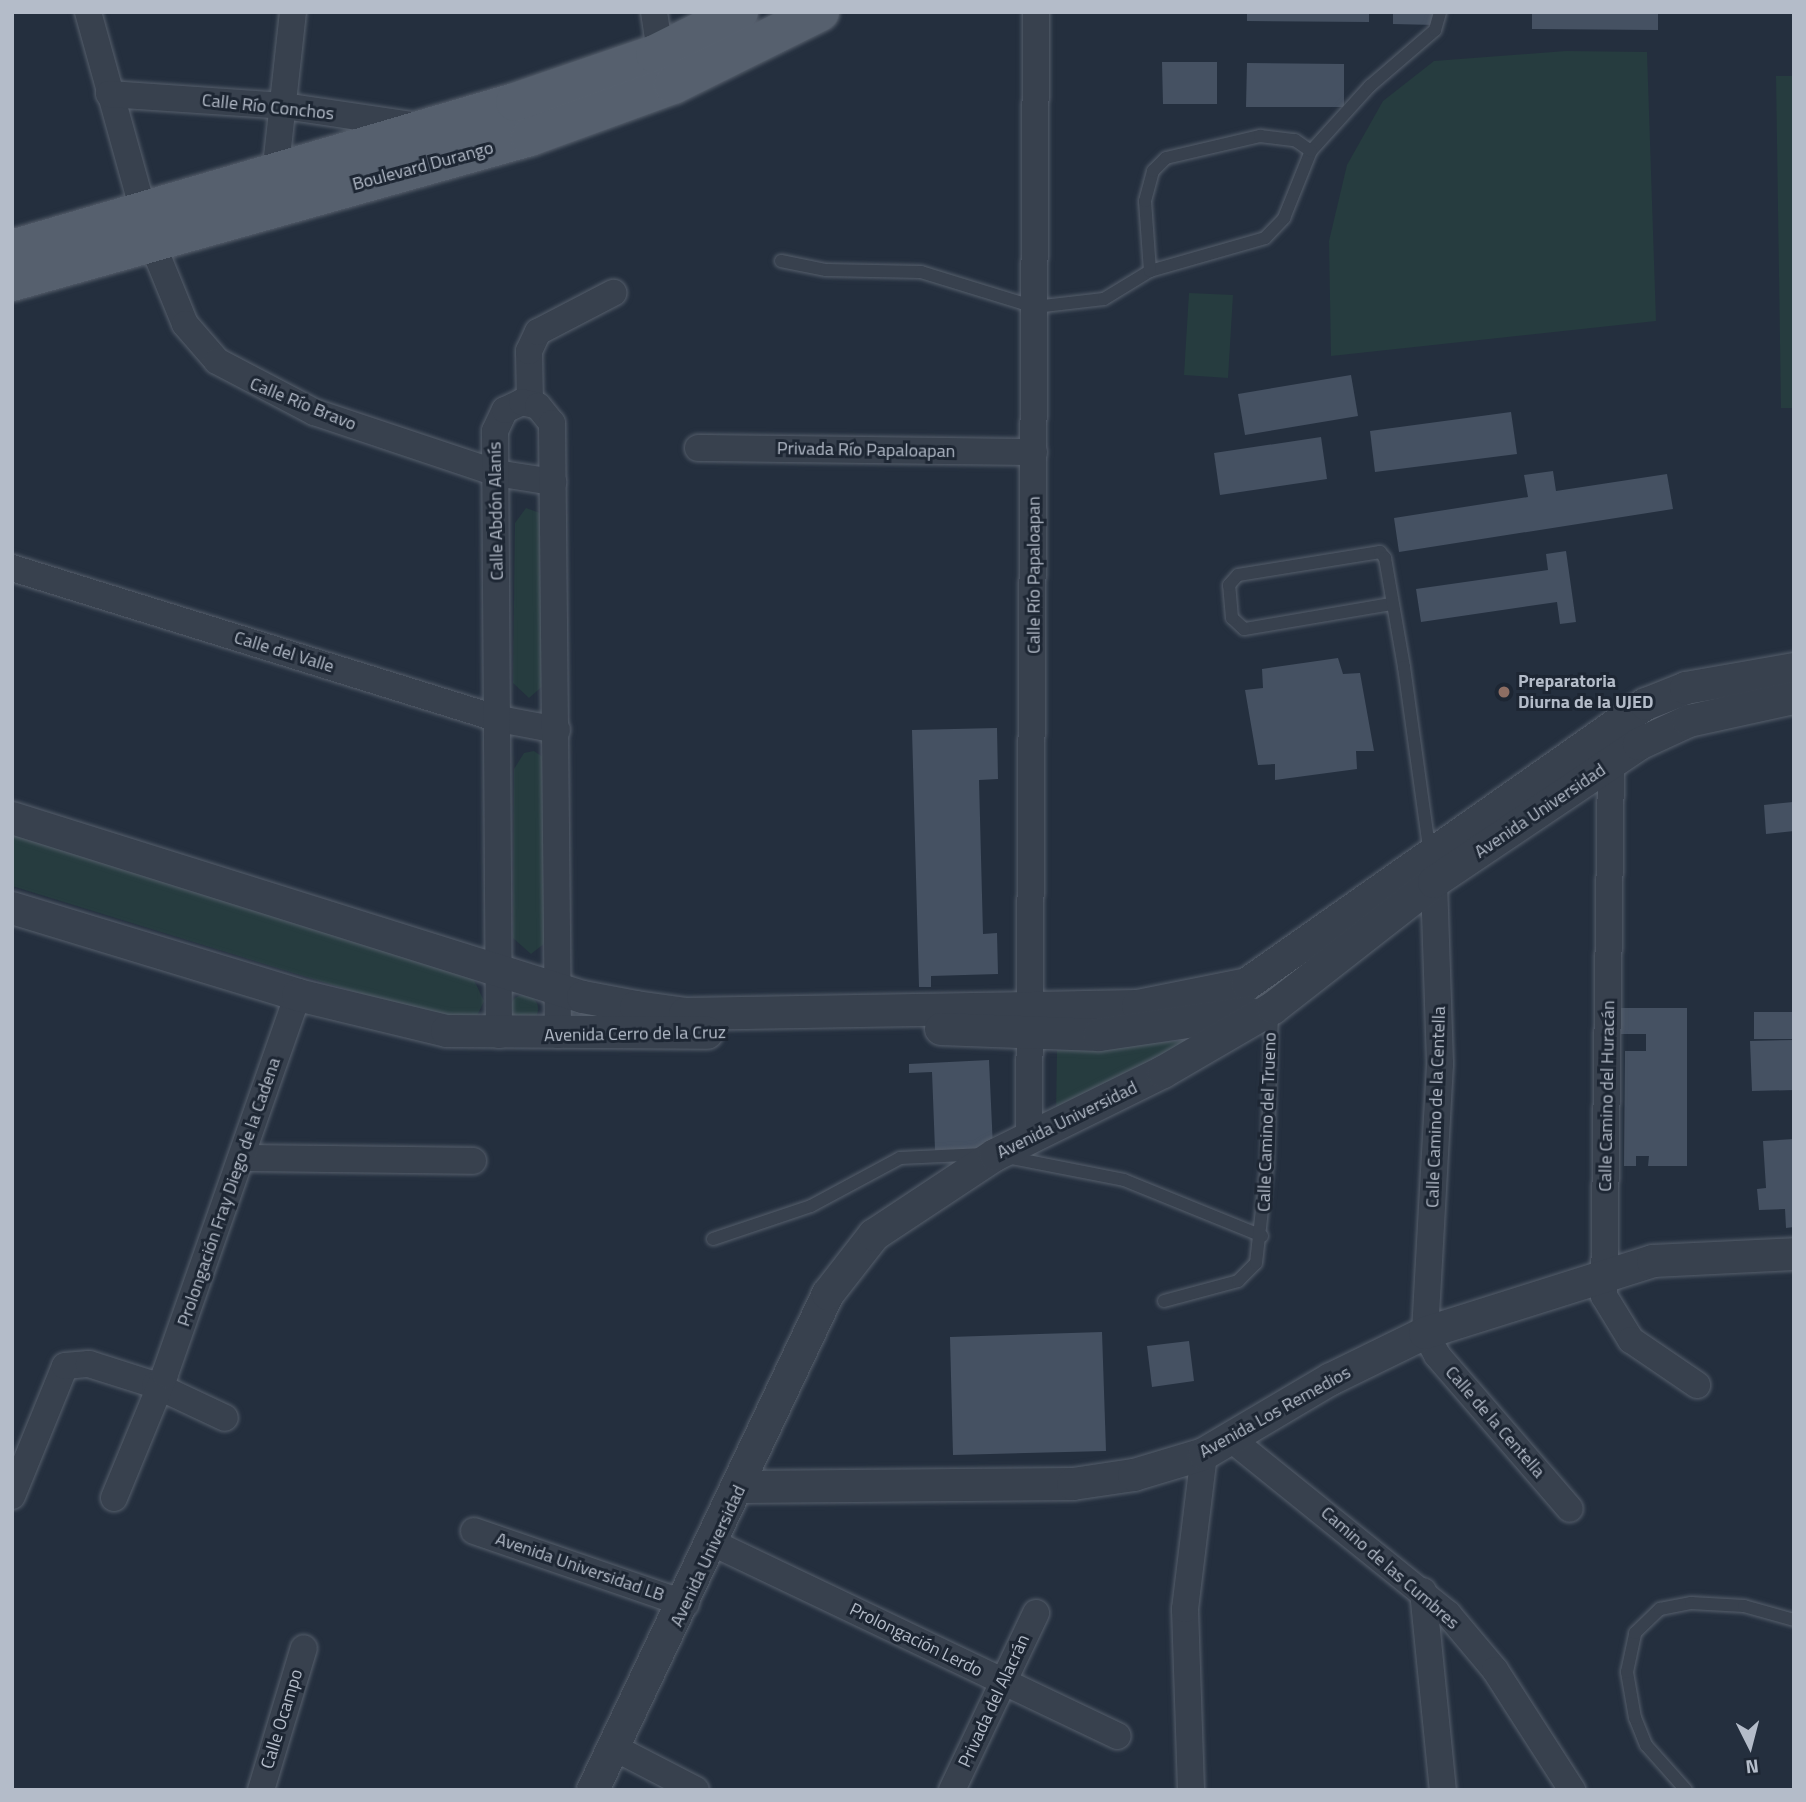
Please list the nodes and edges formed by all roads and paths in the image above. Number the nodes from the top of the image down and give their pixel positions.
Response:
1 (88, 12) edge
2 (293, 12) edge
3 (653, 12) edge
4 (739, 12) edge
5 (820, 12) edge
6 (1036, 12) edge
7 (1440, 12) edge
8 (664, 69) junction
9 (109, 94) junction
10 (284, 106) junction
11 (427, 127) junction
12 (1311, 151) junction
13 (274, 189) junction
14 (147, 226) junction
15 (12, 249) edge
16 (781, 261) dead end
17 (1150, 271) junction
18 (12, 282) edge
19 (613, 293) dead end
20 (1035, 307) junction
21 (530, 403) junction
22 (698, 448) dead end
23 (1034, 452) junction
24 (496, 473) junction
25 (553, 482) junction
26 (12, 568) edge
27 (1391, 604) junction
28 (1794, 669) edge
29 (1794, 698) edge
30 (499, 719) junction
31 (557, 730) junction
32 (1611, 763) junction
33 (12, 818) edge
34 (1432, 870) junction
35 (12, 908) edge
36 (499, 971) junction
37 (1247, 984) joint
38 (554, 986) junction
39 (298, 995) junction
40 (1273, 1008) junction
41 (1033, 1020) junction
42 (499, 1034) junction
43 (558, 1035) junction
44 (1029, 1138) junction
45 (995, 1155) junction
46 (243, 1158) junction
47 (473, 1161) dead end
48 (1262, 1236) junction
49 (713, 1239) dead end
50 (1794, 1254) edge
51 (1604, 1274) junction
52 (1164, 1301) dead end
53 (1425, 1333) junction
54 (155, 1385) junction
55 (1697, 1385) dead end
56 (225, 1418) dead end
57 (1230, 1438) junction
58 (21, 1444) edge
59 (1203, 1454) junction
60 (740, 1487) junction
61 (12, 1496) edge
62 (114, 1498) dead end
63 (1570, 1509) dead end
64 (474, 1531) dead end
65 (715, 1544) junction
66 (1423, 1591) junction
67 (686, 1604) junction
68 (1037, 1613) dead end
69 (1794, 1620) edge
70 (304, 1648) dead end
71 (1004, 1682) junction
72 (1118, 1737) dead end
73 (615, 1748) junction
74 (261, 1790) edge
75 (593, 1790) edge
76 (696, 1790) edge
77 (952, 1790) edge
78 (1191, 1790) edge
79 (1443, 1790) edge
80 (1572, 1790) edge
81 (1686, 1790) edge

1 - 9 street, Calle Río Bravo
2 - 10 street
3 - 8 street
4 - 8 main road, Boulevard Durango
5 - 8 main road, Boulevard Durango
6 - 20 street, Calle Río Papaloapan
7 - 12 lane
8 - 11 main road, Boulevard Durango
8 - 13 main road, Boulevard Durango
9 - 10 street, Calle Río Conchos
9 - 14 street, Calle Río Bravo
10 - 11 street, Calle Río Conchos
10 - 13 street
11 - 13 main road, Boulevard Durango
12 - 17 lane
12 - 17 lane
13 - 14 main road, Boulevard Durango
14 - 15 main road, Boulevard Durango
14 - 18 main road, Boulevard Durango
14 - 24 street, Calle Río Bravo
16 - 20 lane
17 - 20 lane
19 - 21 street
20 - 23 street, Calle Río Papaloapan
21 - 24 street, Calle Abdón Alanís
21 - 25 street
22 - 23 street, Privada Río Papaloapan
23 - 41 street, Calle Río Papaloapan
24 - 25 street, Calle Río Bravo
24 - 30 street, Calle Abdón Alanís
25 - 31 street
26 - 30 street, Calle del Valle
27 - 27 lane
27 - 34 lane
28 - 34 street, Avenida Universidad
29 - 32 street, Avenida Universidad
30 - 31 street, Calle del Valle
30 - 36 street, Calle Abdón Alanís
31 - 38 street
32 - 34 street, Avenida Universidad
32 - 51 street, Calle Camino del Huracán
33 - 36 street, Avenida Cerro de la Cruz
34 - 37 street, Avenida Universidad
34 - 40 street, Avenida Universidad
34 - 53 street, Calle Camino de la Centella
35 - 39 street, Avenida Cerro de la Cruz
36 - 38 street, Avenida Cerro de la Cruz
36 - 42 street, Calle Abdón Alanís
37 - 41 street, Avenida Cerro de la Cruz
38 - 41 street, Avenida Cerro de la Cruz
38 - 43 street
39 - 42 street, Avenida Cerro de la Cruz
39 - 46 street, Prolongación Fray Diego de la Cadena
40 - 41 street, Avenida Cerro de la Cruz
40 - 44 street, Avenida Universidad
40 - 48 lane, Calle Camino del Trueno
41 - 43 street, Avenida Cerro de la Cruz
41 - 44 street, Calle Río Papaloapan
42 - 43 street, Avenida Cerro de la Cruz
44 - 45 street, Avenida Universidad
45 - 48 lane, Calle Camino del Trueno
45 - 49 lane, Calle Camino del Trueno
45 - 60 street, Avenida Universidad
46 - 47 street
46 - 54 street, Prolongación Fray Diego de la Cadena
48 - 52 lane, Calle Camino del Trueno
50 - 51 street, Avenida Los Remedios
51 - 53 street, Avenida Los Remedios
51 - 55 street, Calle Camino del Huracán
53 - 57 street, Avenida Los Remedios
53 - 63 street, Calle de la Centella
54 - 56 street
54 - 58 street
54 - 62 street, Prolongación Fray Diego de la Cadena
57 - 59 street, Avenida Los Remedios
57 - 66 street, Camino de las Cumbres
58 - 61 street
59 - 60 street, Avenida Los Remedios
59 - 78 street
60 - 65 street, Avenida Universidad
64 - 67 street, Avenida Universidad LB
65 - 67 street, Avenida Universidad
65 - 71 street, Prolongación Lerdo
66 - 79 street
66 - 80 street, Camino de las Cumbres
67 - 73 street, Avenida Universidad
68 - 71 street, Privada del Alacrán
69 - 81 lane
70 - 74 street, Calle Ocampo
71 - 72 street, Prolongación Lerdo
71 - 77 street, Privada del Alacrán
73 - 75 street, Avenida Universidad
73 - 76 street

